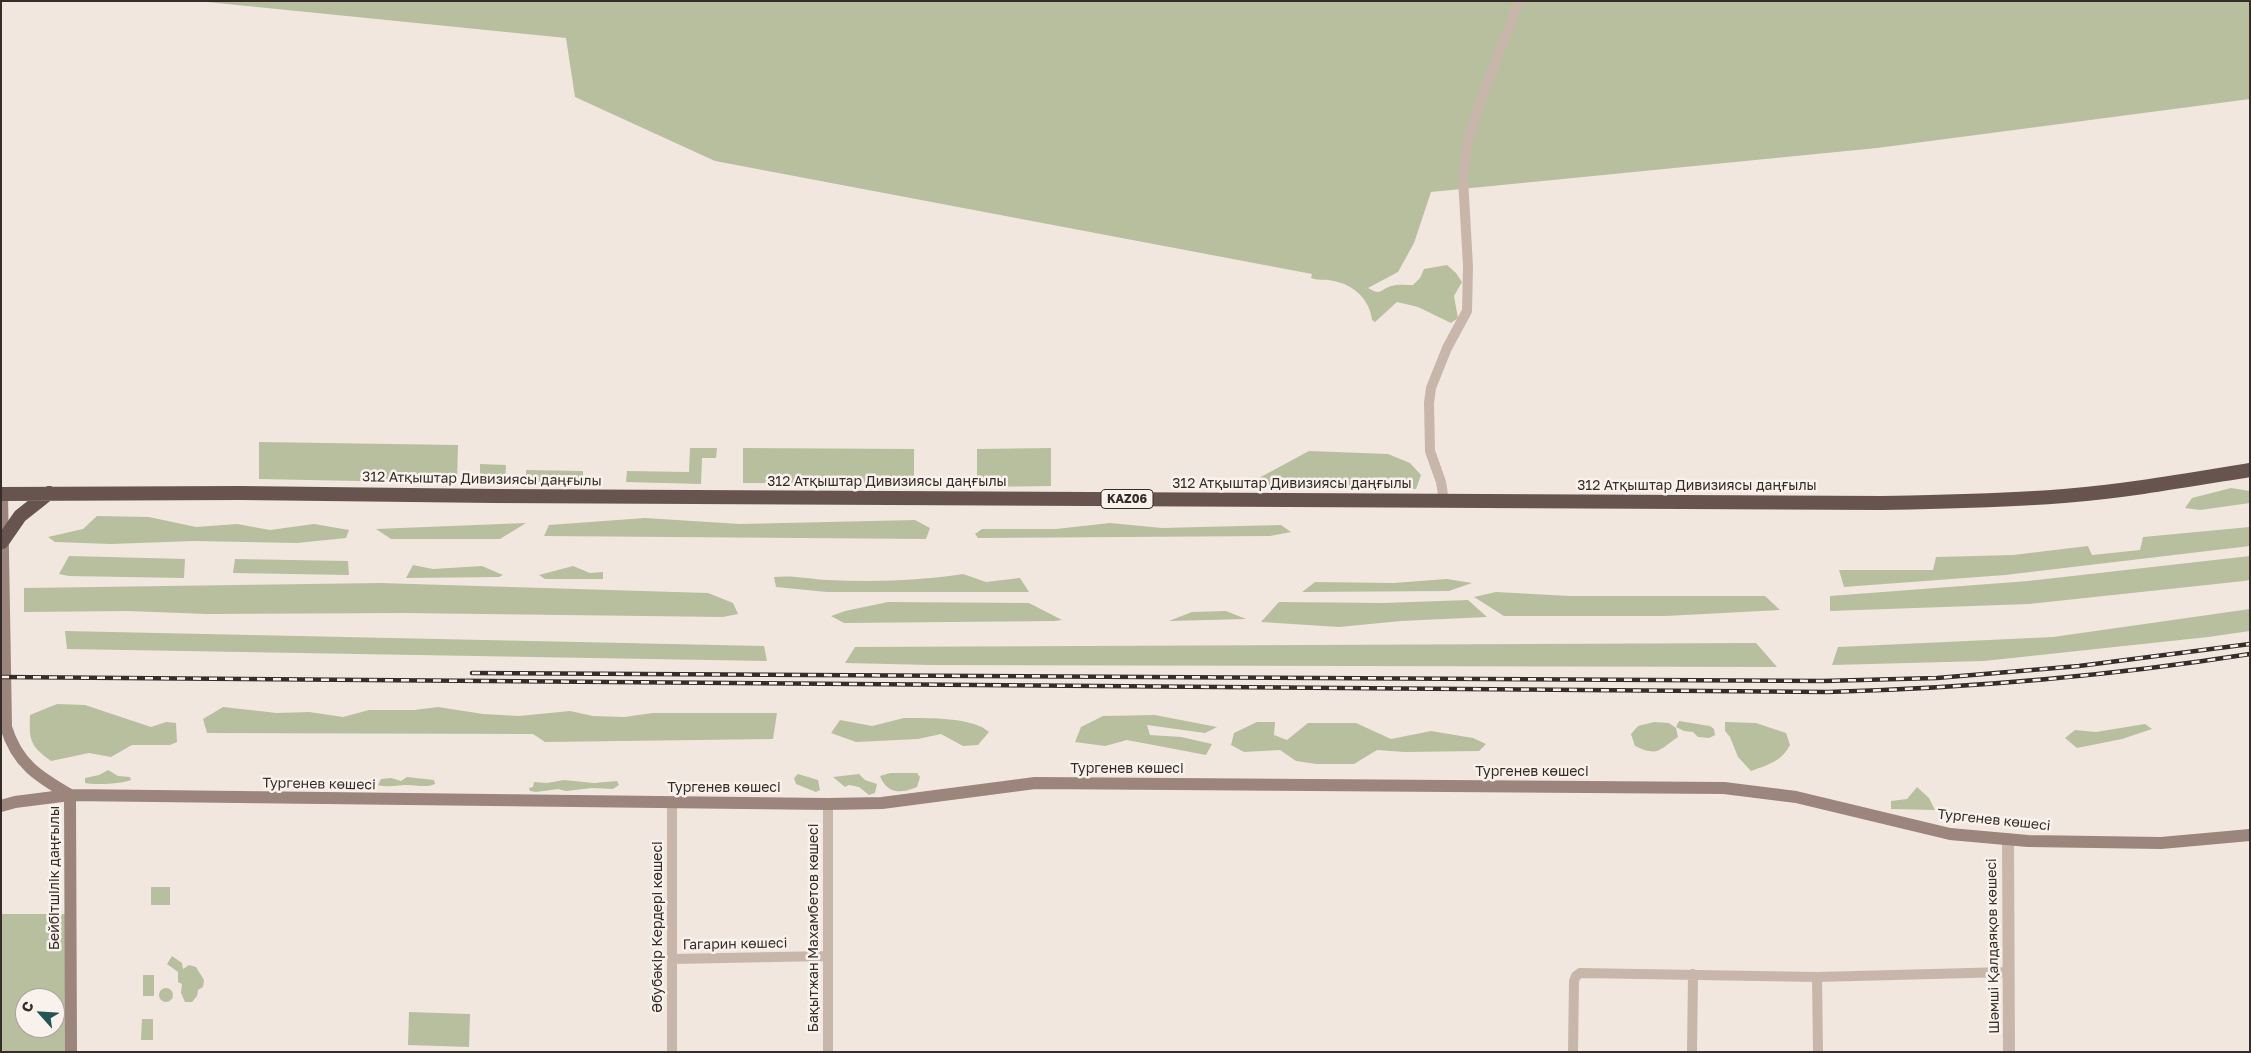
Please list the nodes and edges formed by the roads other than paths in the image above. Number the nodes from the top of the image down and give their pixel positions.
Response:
1 (1519, 1) edge
2 (2250, 470) edge
3 (49, 493) junction
4 (2, 494) edge
5 (1444, 501) junction
6 (2, 542) edge
7 (70, 795) junction
8 (672, 803) junction
9 (828, 804) junction
10 (1, 806) edge
11 (2250, 835) edge
12 (2008, 839) junction
13 (827, 956) junction
14 (673, 959) junction
15 (2008, 972) junction
16 (1693, 974) junction
17 (1817, 977) junction
18 (71, 1052) edge
19 (672, 1052) edge
20 (828, 1052) edge
21 (1573, 1052) edge
22 (1692, 1052) edge
23 (1818, 1052) edge
24 (2009, 1052) edge

1 - 5 street
2 - 5 highway, 312 Атқыштар Дивизиясы даңғылы / KАZ06
3 - 4 highway, 312 Атқыштар Дивизиясы даңғылы / KАZ06
3 - 5 highway, 312 Атқыштар Дивизиясы даңғылы / KАZ06
3 - 6 highway
4 - 6 main road, Бейбітшілік даңғылы
6 - 7 main road, Бейбітшілік даңғылы
7 - 8 main road, Тургенев көшесі
7 - 10 main road, Тургенев көшесі
7 - 18 main road, Бейбітшілік даңғылы
8 - 9 main road, Тургенев көшесі
8 - 14 street, Әбубәкір Кердері көшесі
9 - 12 main road, Тургенев көшесі
9 - 13 street, Бақытжан Махамбетов көшесі
11 - 12 main road, Тургенев көшесі
12 - 15 street, Шәмші Қалдаяқов көшесі
13 - 14 street, Гагарин көшесі
13 - 20 street, Бақытжан Махамбетов көшесі
14 - 19 street, Әбубәкір Кердері көшесі
15 - 17 street
15 - 24 street, Шәмші Қалдаяқов көшесі
16 - 17 street
16 - 21 street
16 - 22 street
17 - 23 street

